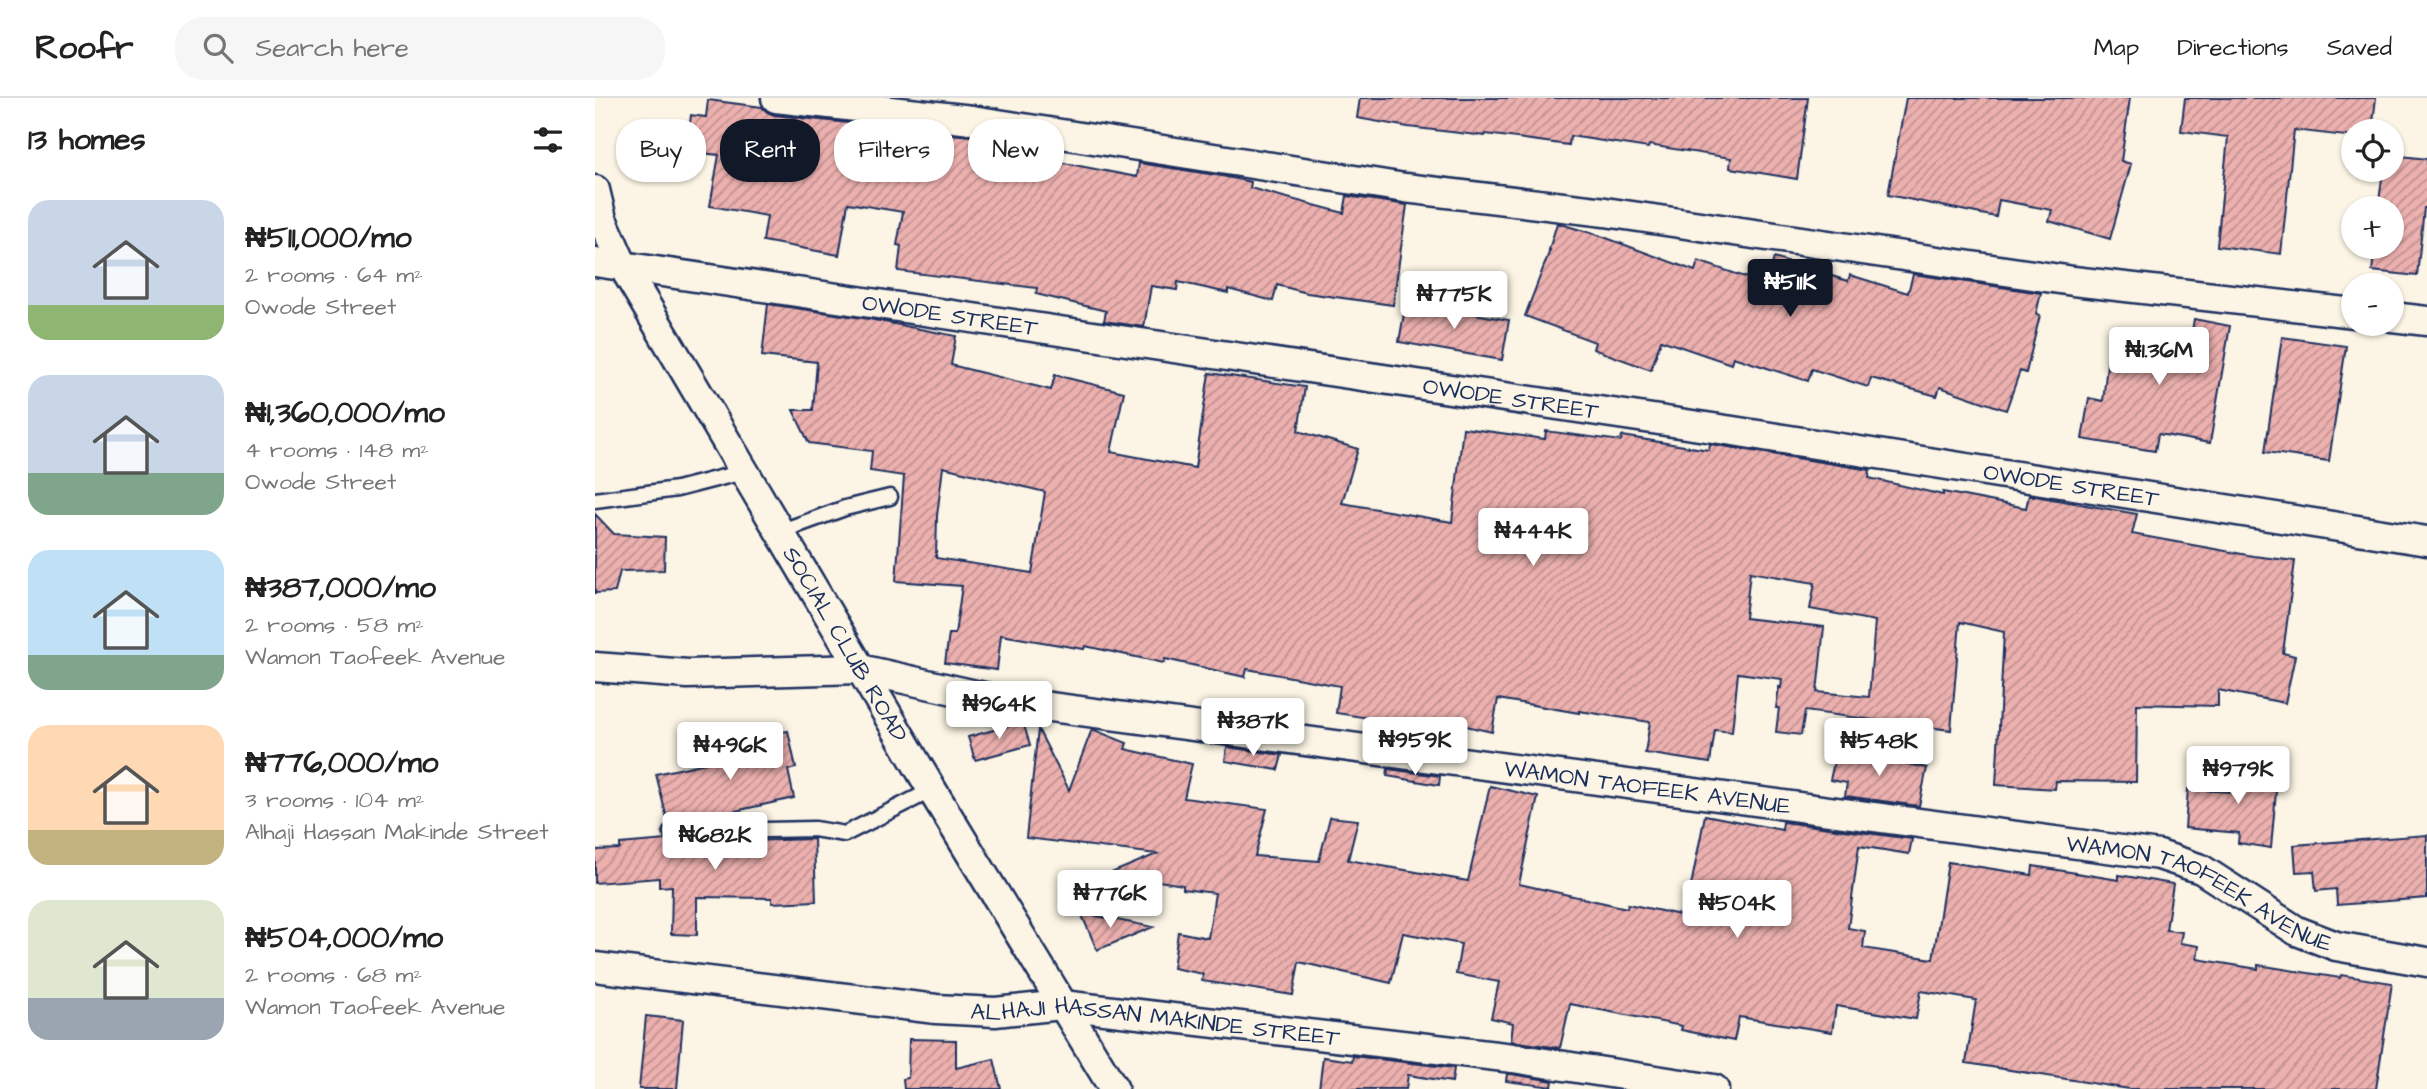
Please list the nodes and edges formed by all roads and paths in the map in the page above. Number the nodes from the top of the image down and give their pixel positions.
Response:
1 (776, 98) edge
2 (595, 190) edge
3 (595, 262) edge
4 (623, 266) junction
5 (2341, 312) edge
6 (2404, 318) edge
7 (2427, 321) edge
8 (743, 472) junction
9 (890, 497) dead end
10 (595, 499) edge
11 (779, 532) junction
12 (2427, 541) edge
13 (595, 667) edge
14 (860, 669) junction
15 (932, 790) junction
16 (671, 832) dead end
17 (2427, 962) edge
18 (595, 967) edge
19 (1062, 1005) junction
20 (1114, 1089) edge
21 (1714, 1089) edge

1 - 5 street
2 - 4 street, SOCIAL CLUB ROAD
3 - 4 street, OWODE STREET
4 - 8 street, SOCIAL CLUB ROAD
4 - 12 street, OWODE STREET
6 - 7 street
8 - 10 lane
8 - 11 street, SOCIAL CLUB ROAD
9 - 11 lane
11 - 14 street, SOCIAL CLUB ROAD
13 - 14 street, WAMON TAOFEEK AVENUE
14 - 15 street, SOCIAL CLUB ROAD
14 - 17 street, WAMON TAOFEEK AVENUE
15 - 16 lane
15 - 19 street, SOCIAL CLUB ROAD
18 - 19 street, ALHAJI HASSAN MAKINDE STREET
19 - 20 street, SOCIAL CLUB ROAD
19 - 21 street, ALHAJI HASSAN MAKINDE STREET

